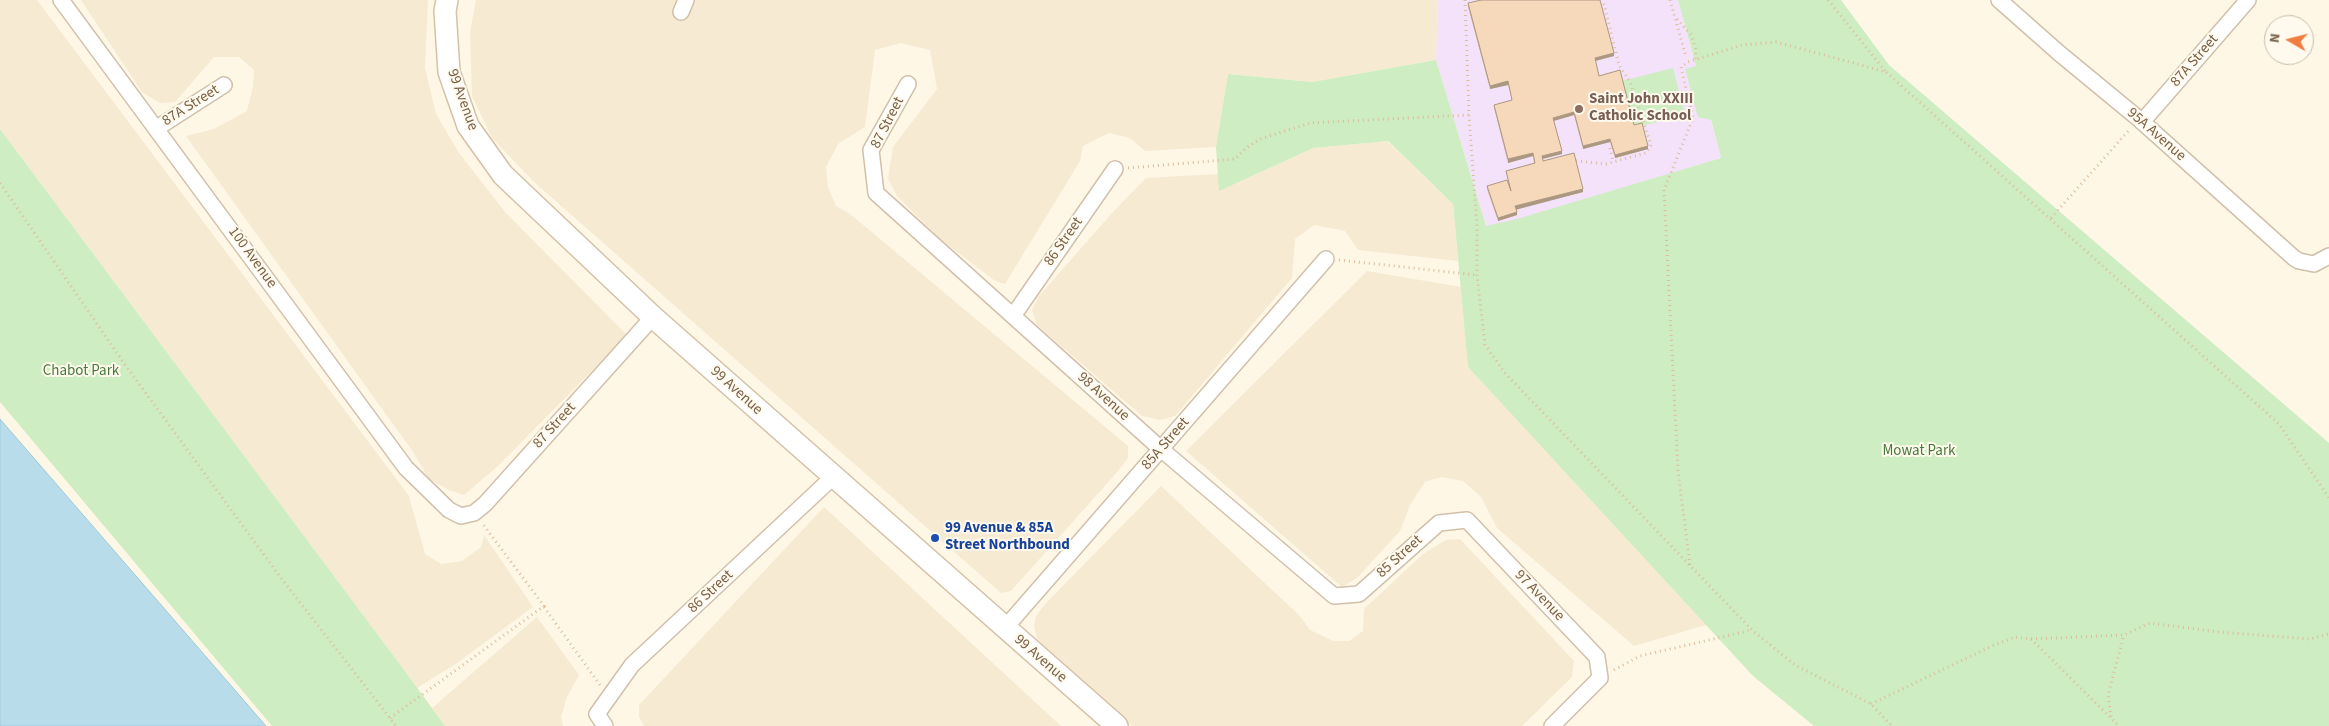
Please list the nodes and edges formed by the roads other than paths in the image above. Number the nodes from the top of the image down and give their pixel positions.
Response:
1 (61, 0) edge
2 (448, 0) edge
3 (1999, 0) edge
4 (2248, 0) edge
5 (908, 84) dead end
6 (224, 85) dead end
7 (2140, 120) junction
8 (157, 128) junction
9 (1115, 169) road end
10 (876, 193) joint
11 (2329, 256) edge
12 (1326, 259) road end
13 (1014, 316) junction
14 (653, 317) junction
15 (1162, 450) junction
16 (833, 477) junction
17 (474, 513) joint
18 (1467, 520) joint
19 (1334, 596) joint
20 (1004, 628) junction
21 (601, 720) edge
22 (1117, 726) edge
23 (1552, 726) edge

1 - 8 street, 100 Avenue
2 - 14 street, 99 Avenue
3 - 7 street, 95A Avenue
4 - 7 street, 87A Street
5 - 10 street, 87 Street
6 - 8 street, 87A Street
7 - 11 street, 95A Avenue
8 - 17 street, 100 Avenue
9 - 13 street, 86 Street
10 - 13 street, 98 Avenue
12 - 15 street, 85A Street
13 - 15 street, 98 Avenue
14 - 16 street, 99 Avenue
14 - 17 street, 87 Street
15 - 19 street, 98 Avenue
15 - 20 street, 85A Street
16 - 20 street, 99 Avenue
16 - 21 street, 86 Street
18 - 19 street, 85 Street
18 - 23 street, 97 Avenue
20 - 22 street, 99 Avenue

